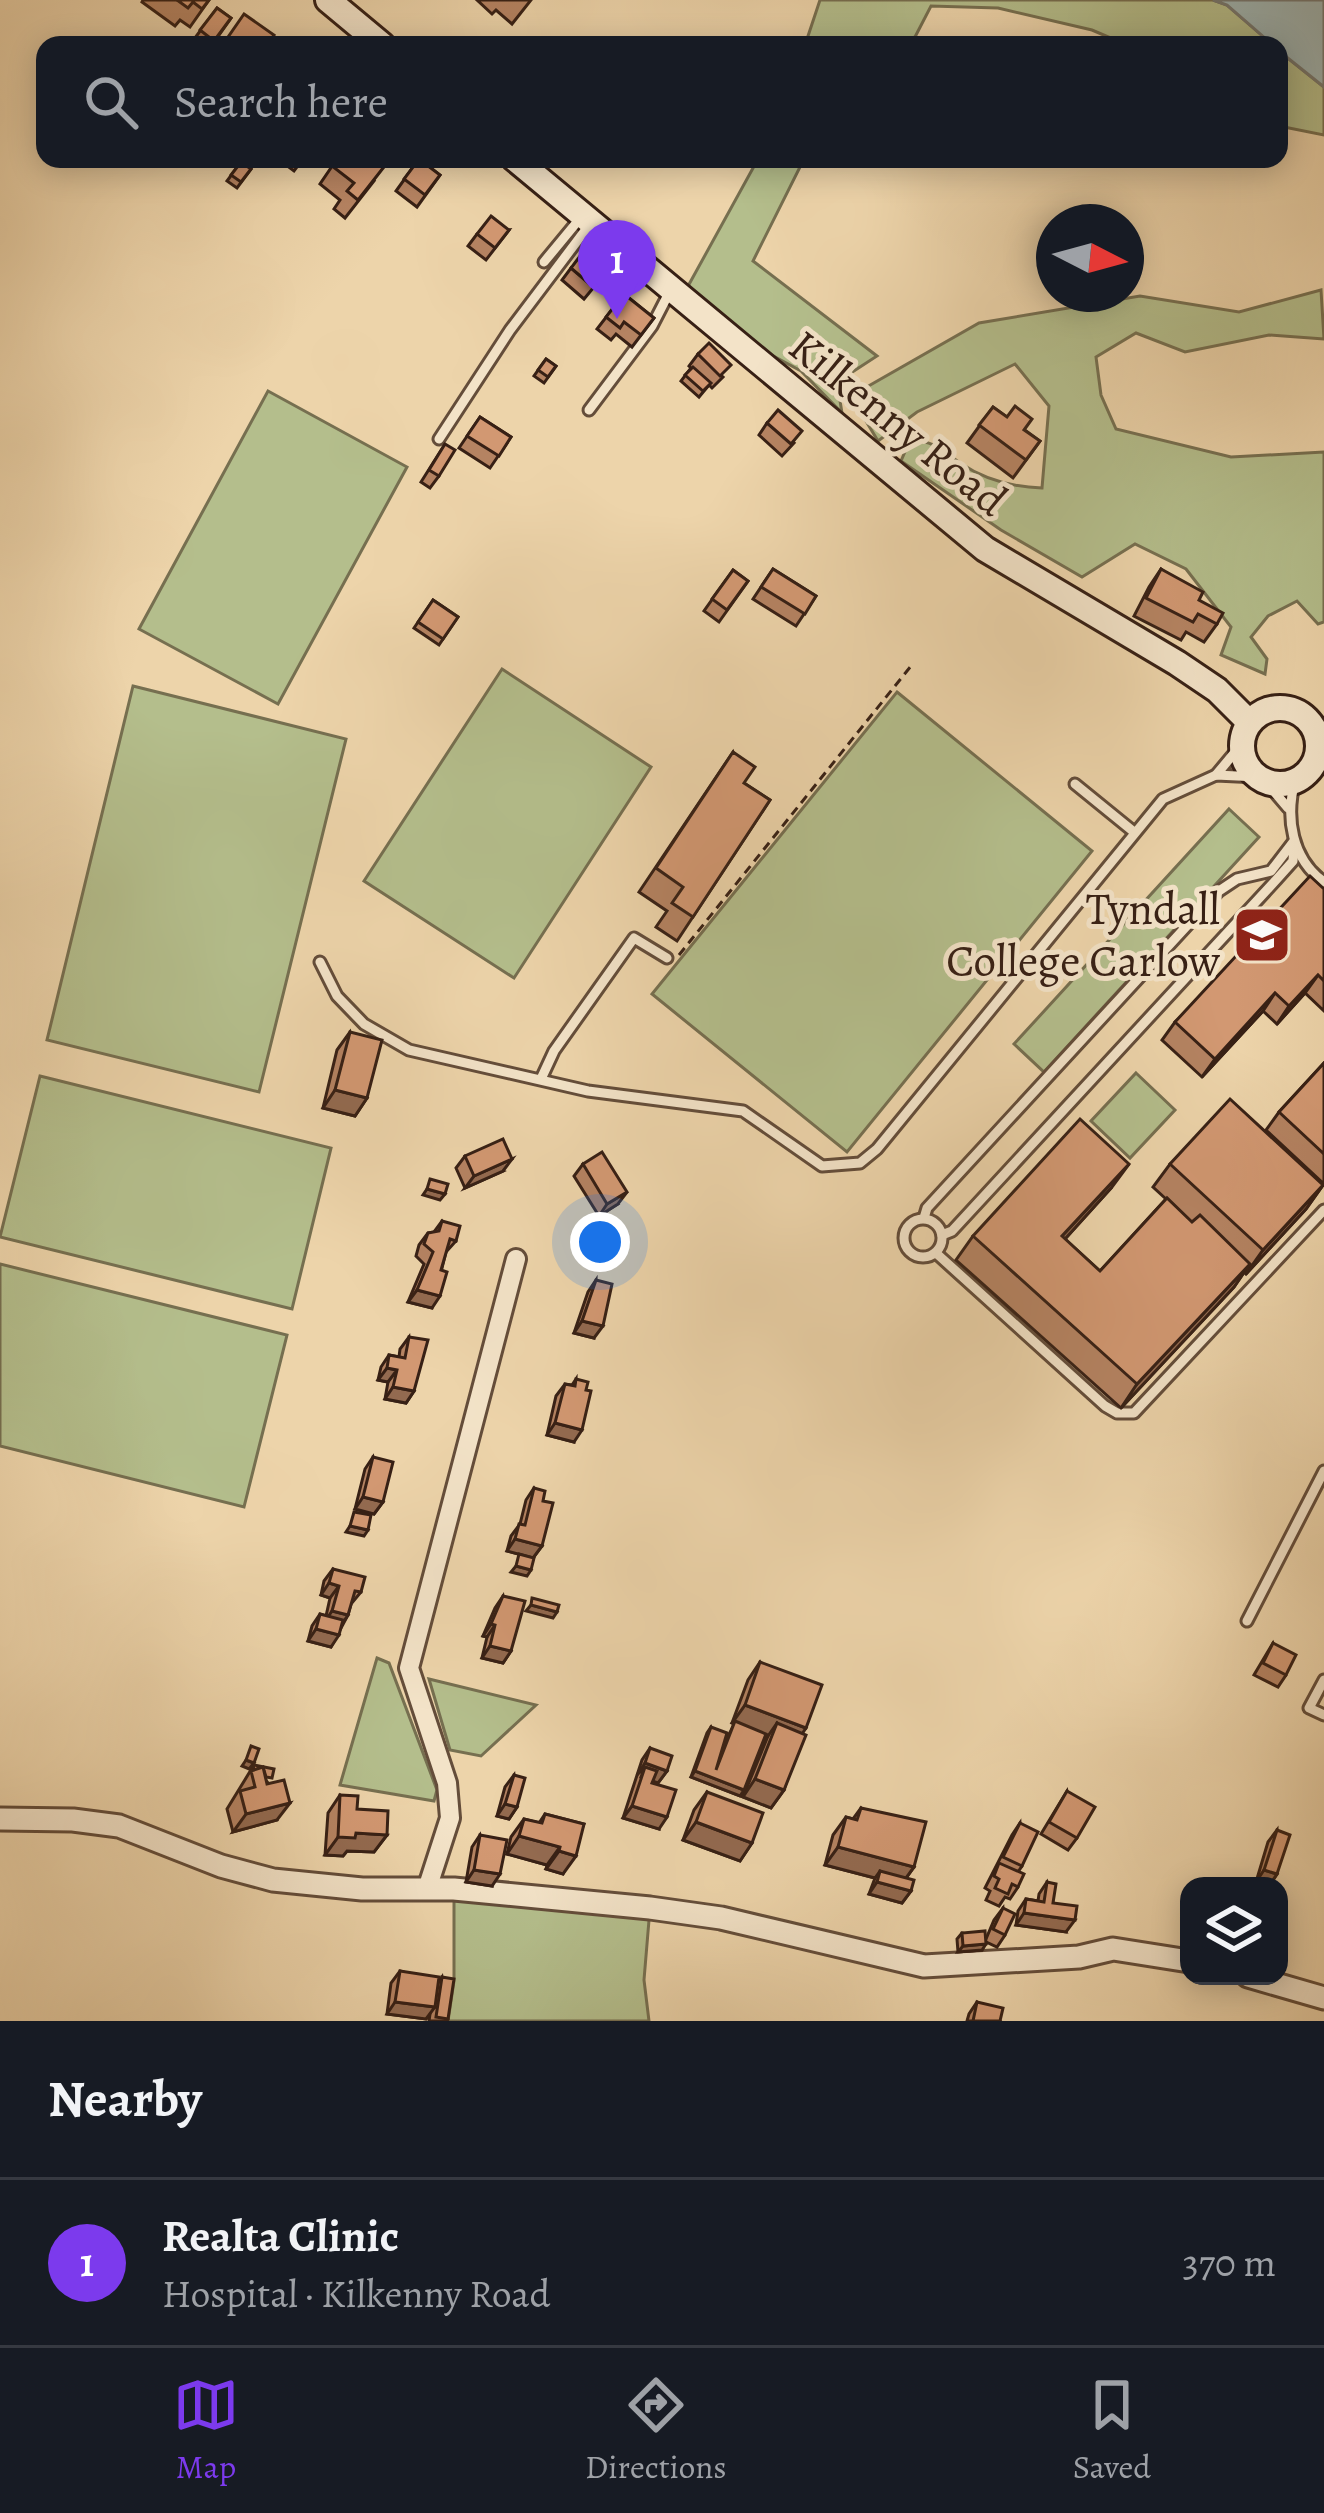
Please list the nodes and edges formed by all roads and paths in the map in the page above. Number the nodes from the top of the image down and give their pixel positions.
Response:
1 (328, 0) edge
2 (371, 36) edge
3 (525, 168) edge
4 (586, 220) junction
5 (544, 262) dead end
6 (670, 291) junction
7 (636, 314) edge
8 (652, 326) junction
9 (590, 410) dead end
10 (439, 439) dead end
11 (910, 666) dead end
12 (1245, 734) junction
13 (1321, 752) edge
14 (1216, 776) junction
15 (1262, 779) junction
16 (1295, 781) junction
17 (1075, 784) dead end
18 (1288, 808) junction
19 (1134, 832) junction
20 (1294, 841) junction
21 (1324, 883) edge
22 (668, 958) joint
23 (320, 962) dead end
24 (541, 1079) junction
25 (914, 1198) dead end
26 (1324, 1210) edge
27 (926, 1213) junction
28 (942, 1235) junction
29 (888, 1240) dead end
30 (903, 1240) junction
31 (936, 1252) junction
32 (516, 1259) dead end
33 (1324, 1471) edge
34 (1247, 1621) dead end
35 (1324, 1680) edge
36 (1324, 1715) edge
37 (0, 1819) edge
38 (427, 1889) junction
39 (1180, 1959) edge
40 (1279, 1985) edge
41 (1324, 1998) edge

1 - 2 main road
3 - 4 main road, Kilkenny Road
4 - 5 lane
4 - 6 main road, Kilkenny Road
4 - 10 lane
6 - 8 lane
6 - 12 main road, Kilkenny Road
7 - 8 lane
8 - 9 lane
11 - 22 path
12 - 13 main road
12 - 14 lane
12 - 15 main road
13 - 16 main road
14 - 15 lane
14 - 19 lane
15 - 16 main road
15 - 18 lane
16 - 18 lane
17 - 19 lane
18 - 20 lane
19 - 24 lane
20 - 21 lane
20 - 27 lane
20 - 28 lane
22 - 24 lane
23 - 24 lane
25 - 27 lane
26 - 31 lane
27 - 28 lane
27 - 30 lane
28 - 31 lane
29 - 30 lane
30 - 31 lane
32 - 38 street
33 - 34 lane
35 - 36 lane
37 - 38 street
38 - 39 street
40 - 41 street

